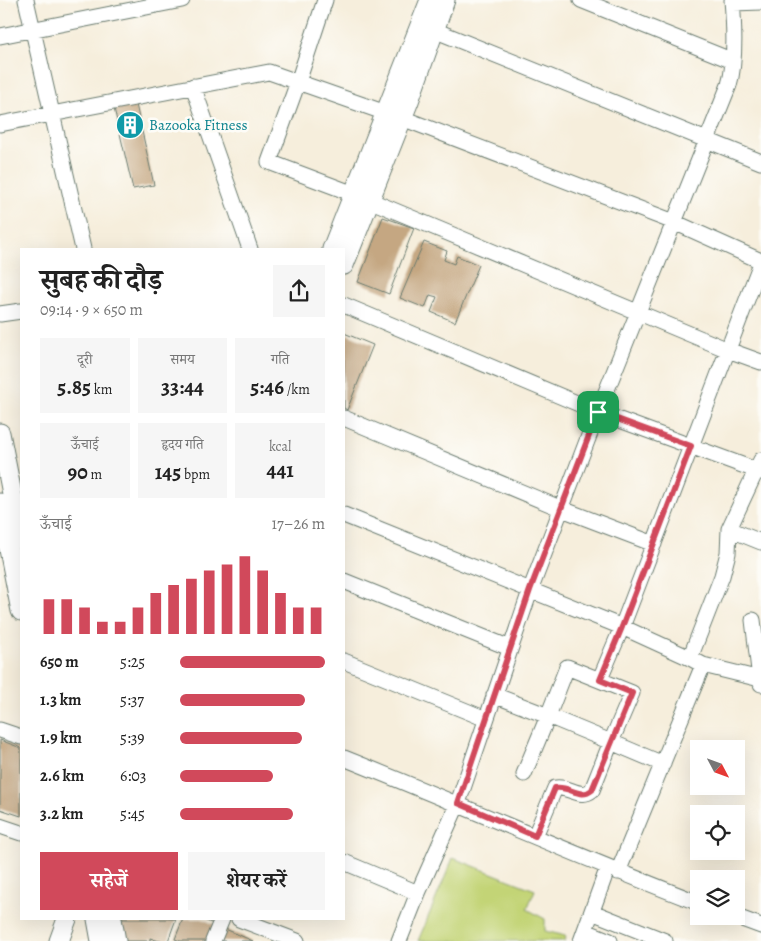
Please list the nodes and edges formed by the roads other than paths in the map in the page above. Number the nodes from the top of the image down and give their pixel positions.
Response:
1 (26, 0) edge
2 (182, 0) edge
3 (325, 0) edge
4 (581, 0) edge
5 (432, 1) edge
6 (732, 2) edge
7 (761, 2) edge
8 (33, 30) junction
9 (434, 30) junction
10 (0, 36) edge
11 (733, 61) junction
12 (298, 82) junction
13 (193, 86) junction
14 (53, 113) junction
15 (394, 115) junction
16 (0, 124) edge
17 (706, 141) junction
18 (761, 162) edge
19 (361, 197) junction
20 (674, 222) junction
21 (83, 248) edge
22 (250, 248) edge
23 (333, 248) edge
24 (345, 261) edge
25 (761, 262) edge
26 (345, 306) edge
27 (20, 311) edge
28 (638, 312) junction
29 (0, 314) edge
30 (728, 350) junction
31 (761, 362) edge
32 (598, 412) junction
33 (345, 418) edge
34 (0, 433) edge
35 (691, 446) junction
36 (760, 468) edge
37 (7, 505) edge
38 (562, 509) junction
39 (345, 515) edge
40 (729, 529) junction
41 (20, 537) edge
42 (761, 542) edge
43 (654, 544) junction
44 (345, 581) edge
45 (530, 590) junction
46 (20, 603) edge
47 (753, 620) dead end
48 (622, 627) junction
49 (510, 648) junction
50 (345, 661) edge
51 (697, 662) junction
52 (760, 679) edge
53 (600, 680) junction
54 (761, 684) edge
55 (494, 695) junction
56 (548, 716) junction
57 (486, 719) junction
58 (0, 730) edge
59 (20, 737) edge
60 (611, 742) junction
61 (345, 758) edge
62 (663, 764) junction
63 (524, 774) dead end
64 (458, 803) junction
65 (0, 826) edge
66 (20, 833) edge
67 (535, 836) junction
68 (345, 862) edge
69 (613, 869) junction
70 (418, 893) junction
71 (690, 899) edge
72 (592, 912) junction
73 (67, 920) edge
74 (80, 920) edge
75 (97, 920) edge
76 (112, 920) edge
77 (222, 920) edge
78 (243, 920) edge
79 (745, 920) edge
80 (761, 926) edge
81 (583, 936) edge
82 (59, 941) edge
83 (72, 941) edge
84 (101, 941) edge
85 (116, 941) edge
86 (213, 941) edge
87 (297, 941) edge
88 (399, 941) edge
89 (610, 941) edge
90 (665, 941) edge

1 - 8 street
2 - 8 street
3 - 12 street
4 - 11 street
5 - 9 main road
5 - 15 main road
6 - 7 street
6 - 11 street
8 - 10 street
8 - 14 street
9 - 15 main road
9 - 17 street
11 - 17 street
12 - 13 street
12 - 15 street
12 - 19 street
13 - 14 street
13 - 22 street
14 - 16 street
14 - 21 street
15 - 19 main road
15 - 20 street
17 - 18 street
17 - 20 street
19 - 23 main road
19 - 24 main road
19 - 28 street
20 - 25 street
20 - 28 street
25 - 30 street
26 - 32 street
27 - 29 street
28 - 30 street
28 - 32 street
30 - 31 street
30 - 35 street
32 - 35 street
32 - 38 street
33 - 38 street
34 - 37 main road
35 - 36 street
35 - 43 street
36 - 40 street
37 - 41 main road
37 - 46 main road
38 - 43 street
38 - 45 street
39 - 45 street
40 - 42 street
40 - 51 street
43 - 48 street
44 - 49 street
45 - 48 street
45 - 49 street
47 - 52 street
48 - 51 street
48 - 53 street
49 - 55 street
50 - 57 street
51 - 52 street
51 - 62 street
52 - 54 street
53 - 56 street
53 - 60 street
55 - 56 street
55 - 57 street
56 - 60 street
56 - 63 street
57 - 64 street
58 - 59 street
60 - 62 street
60 - 67 street
61 - 64 street
62 - 69 street
64 - 67 street
64 - 70 street
65 - 66 street
67 - 69 street
68 - 70 street
69 - 71 street
69 - 72 street
70 - 88 street
72 - 81 street
72 - 90 street
73 - 82 main road
74 - 83 main road
75 - 84 main road
76 - 85 main road
77 - 86 street
78 - 87 street
79 - 80 street
81 - 89 street

